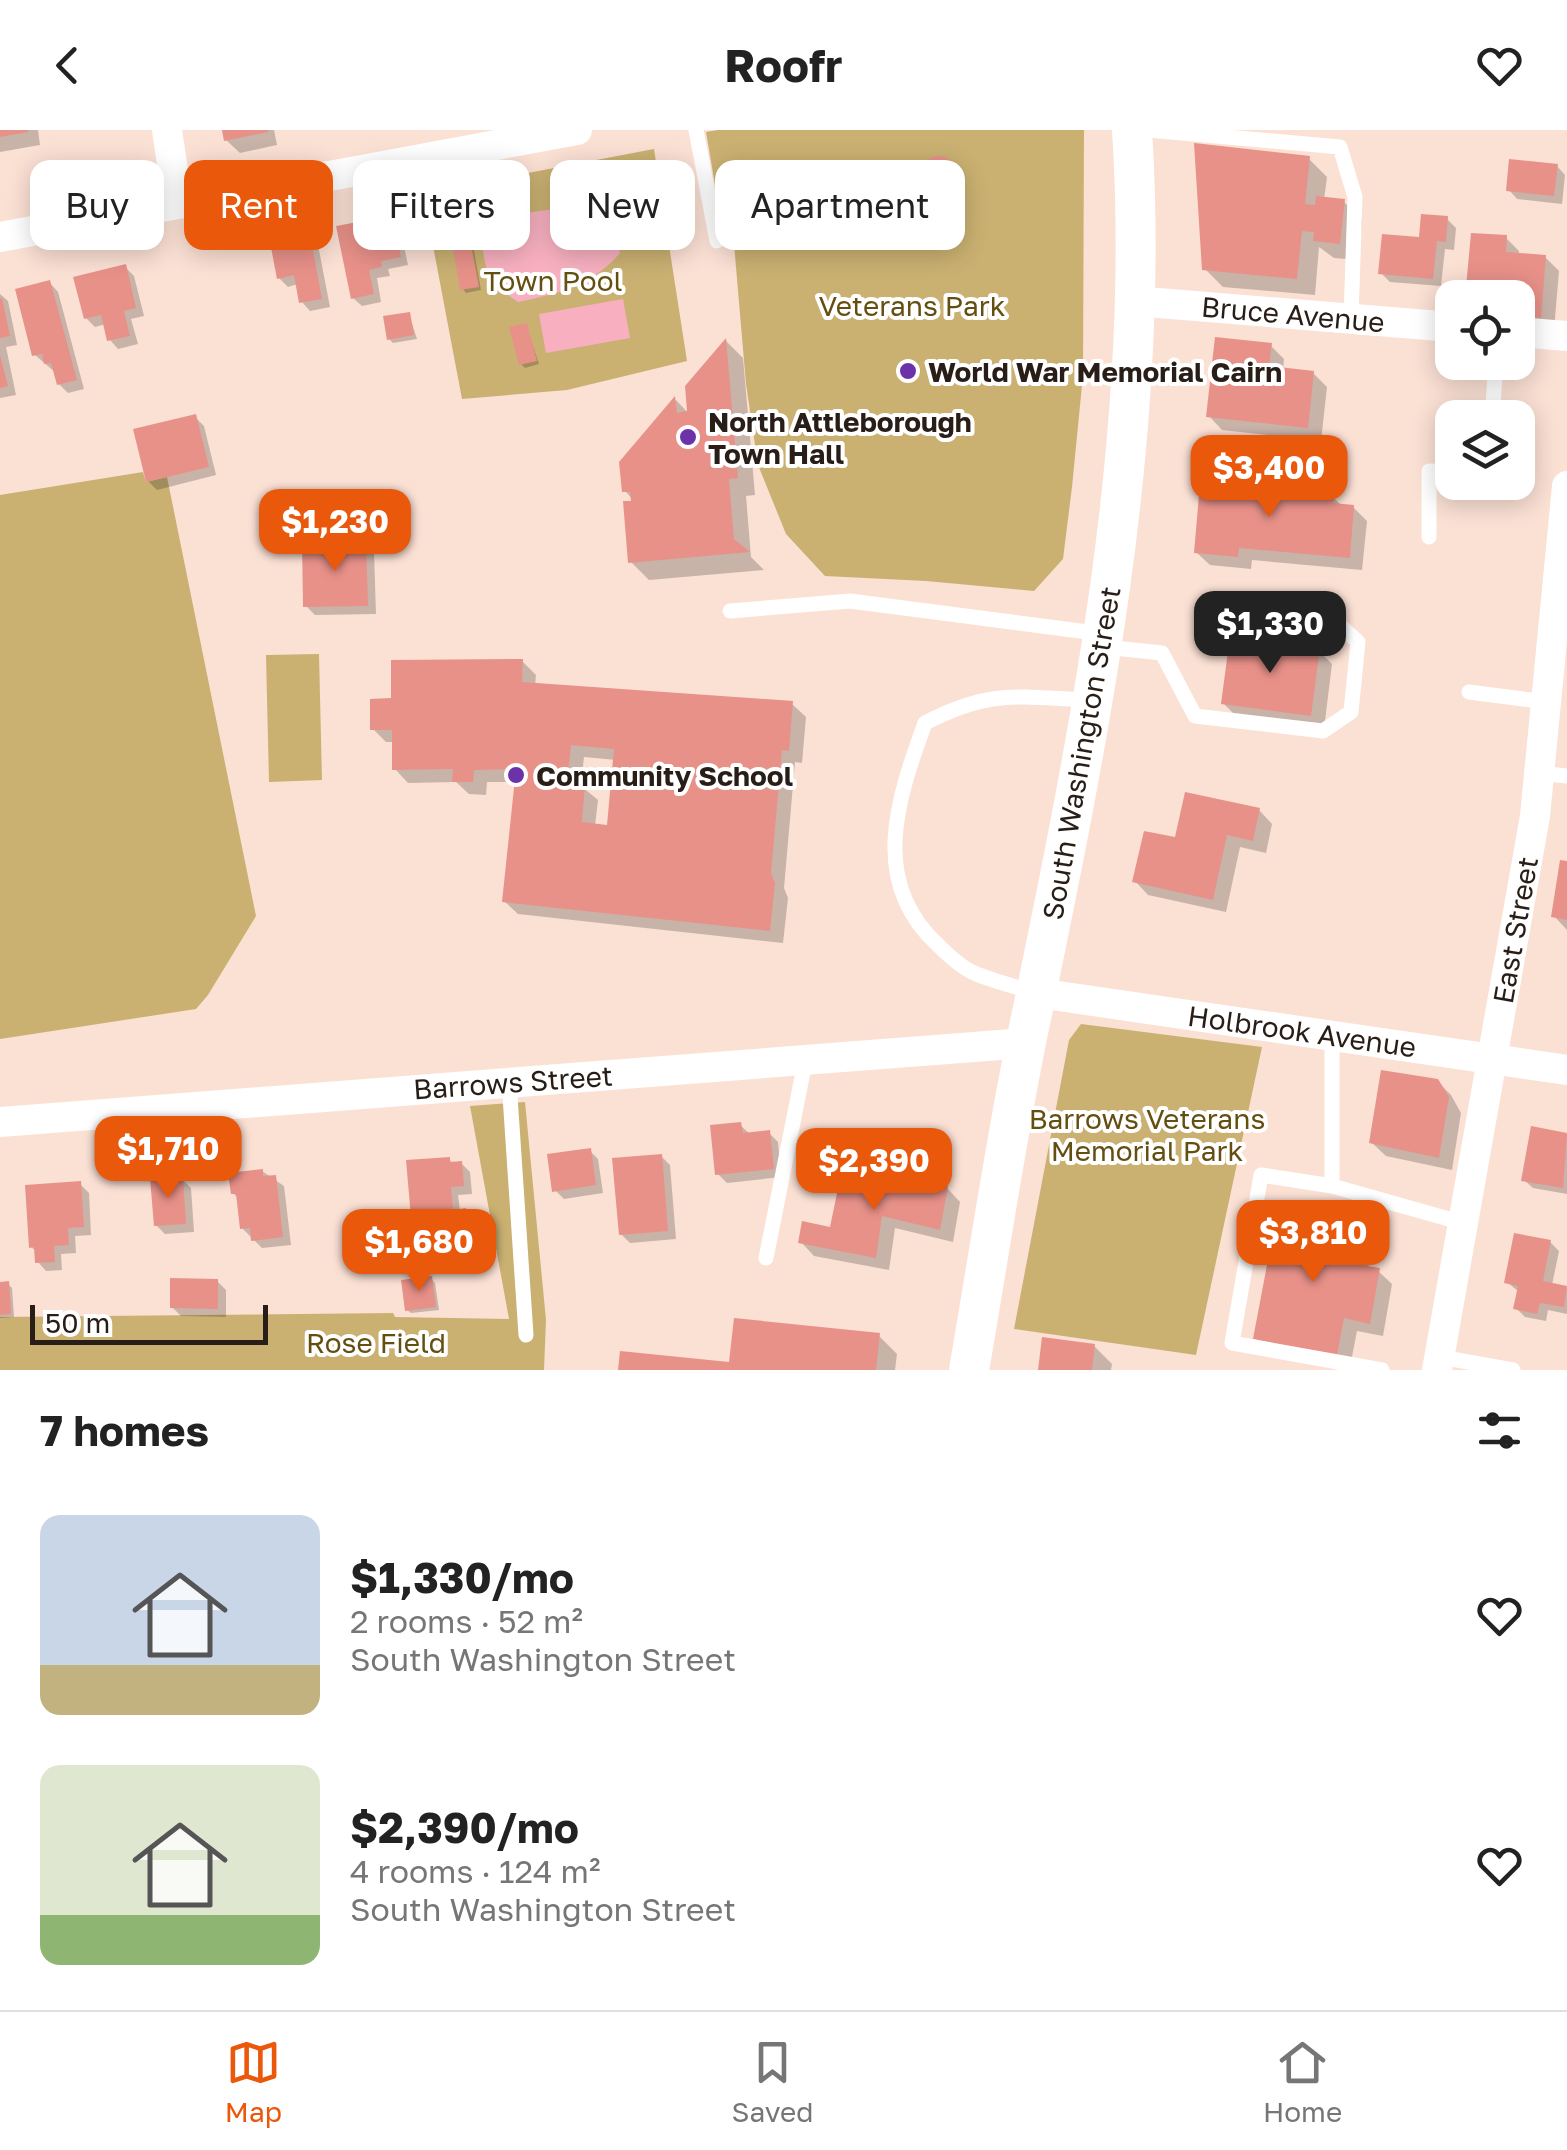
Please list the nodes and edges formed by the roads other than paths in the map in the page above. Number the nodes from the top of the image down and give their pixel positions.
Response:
1 (168, 130) edge
2 (577, 130) edge
3 (696, 130) edge
4 (1132, 130) edge
5 (1148, 130) edge
6 (178, 204) junction
7 (715, 231) edge
8 (1, 233) edge
9 (1134, 302) junction
10 (1351, 319) junction
11 (1435, 326) edge
12 (1535, 333) edge
13 (1567, 336) edge
14 (1435, 471) edge
15 (1567, 486) edge
16 (1429, 536) dead end
17 (730, 612) dead end
18 (1333, 619) dead end
19 (1102, 640) junction
20 (1468, 692) dead end
21 (1092, 700) junction
22 (1546, 702) junction
23 (1553, 775) edge
24 (1038, 993) junction
25 (1332, 1035) junction
26 (1026, 1043) junction
27 (1493, 1058) junction
28 (805, 1062) junction
29 (1567, 1070) edge
30 (509, 1081) junction
31 (0, 1122) edge
32 (1332, 1186) junction
33 (1463, 1222) junction
34 (766, 1258) dead end
35 (526, 1334) dead end
36 (1438, 1364) edge
37 (969, 1370) edge
38 (1382, 1370) edge
39 (1513, 1370) edge

1 - 6 street
2 - 6 street
3 - 7 lane
4 - 9 main road, South Washington Street
5 - 10 lane
6 - 8 street
9 - 10 street, Bruce Avenue
9 - 19 main road, South Washington Street
10 - 11 street, Bruce Avenue
12 - 13 street
14 - 16 lane
15 - 22 street, East Street
17 - 19 lane
18 - 19 lane
19 - 21 main road, South Washington Street
20 - 22 lane
21 - 24 main road, South Washington Street
21 - 24 lane
22 - 23 street, East Street
23 - 27 street, East Street
24 - 25 street, Holbrook Avenue
24 - 26 main road, South Washington Street
25 - 27 street, Holbrook Avenue
25 - 32 lane
26 - 28 street, Barrows Street
26 - 37 main road, South Washington Street
27 - 29 street, Holbrook Avenue
27 - 33 street, East Street
28 - 30 street, Barrows Street
28 - 34 lane
30 - 31 street, Barrows Street
30 - 35 lane
32 - 33 lane
32 - 38 lane
33 - 36 street, East Street
36 - 39 lane

